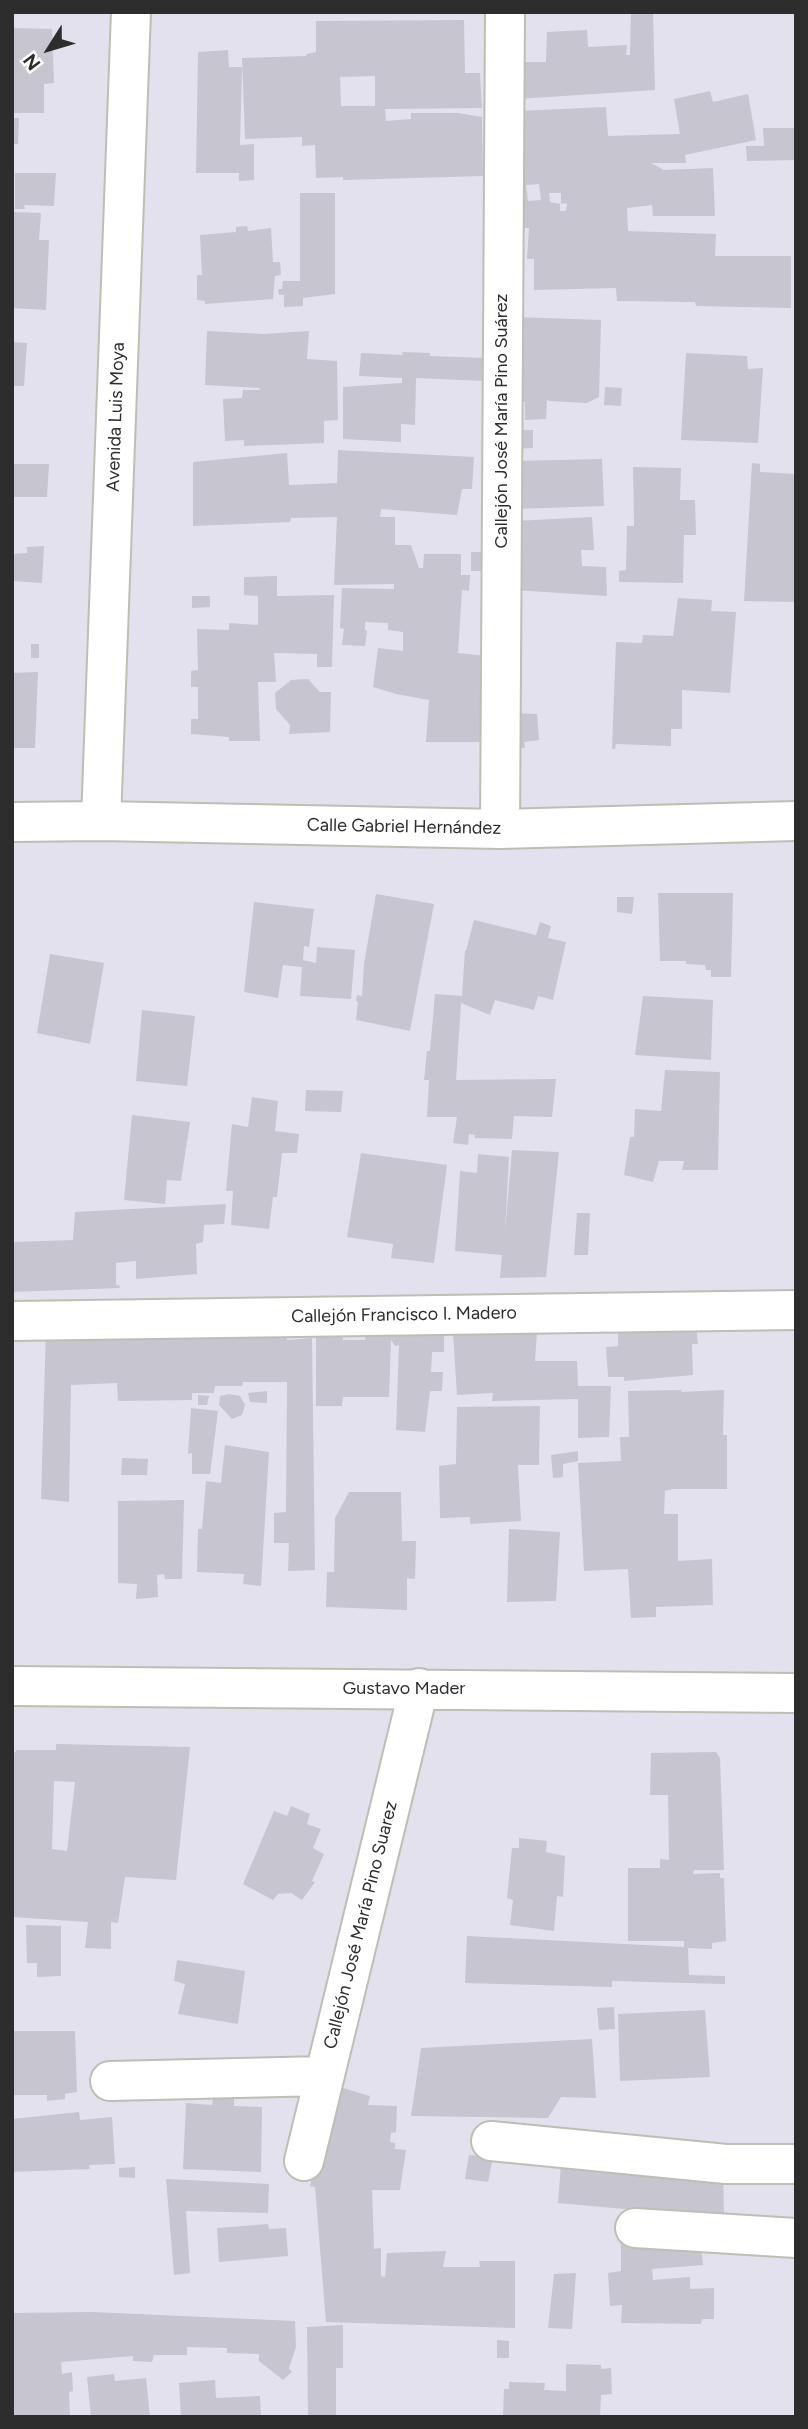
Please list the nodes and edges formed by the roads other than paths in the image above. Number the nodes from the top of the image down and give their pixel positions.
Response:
1 (131, 12) edge
2 (505, 12) edge
3 (101, 821) junction
4 (796, 821) edge
5 (12, 822) edge
6 (500, 829) junction
7 (796, 1310) edge
8 (12, 1321) edge
9 (12, 1686) edge
10 (419, 1689) junction
11 (796, 1693) edge
12 (324, 2076) junction
13 (110, 2081) dead end
14 (491, 2141) dead end
15 (304, 2161) dead end
16 (796, 2164) edge
17 (635, 2228) dead end
18 (796, 2238) edge

1 - 3 street, Avenida Luis Moya
2 - 6 street, Callejón José María Pino Suárez
3 - 5 street, Calle Gabriel Hernández
3 - 6 street, Calle Gabriel Hernández
4 - 6 street, Calle Gabriel Hernández
7 - 8 street, Callejón Francisco I. Madero
9 - 10 street, Gustavo Mader
10 - 11 street, Gustavo Mader
10 - 12 street, Callejón José María Pino Suarez
12 - 13 street
12 - 15 street, Callejón José María Pino Suarez
14 - 16 street
17 - 18 street

